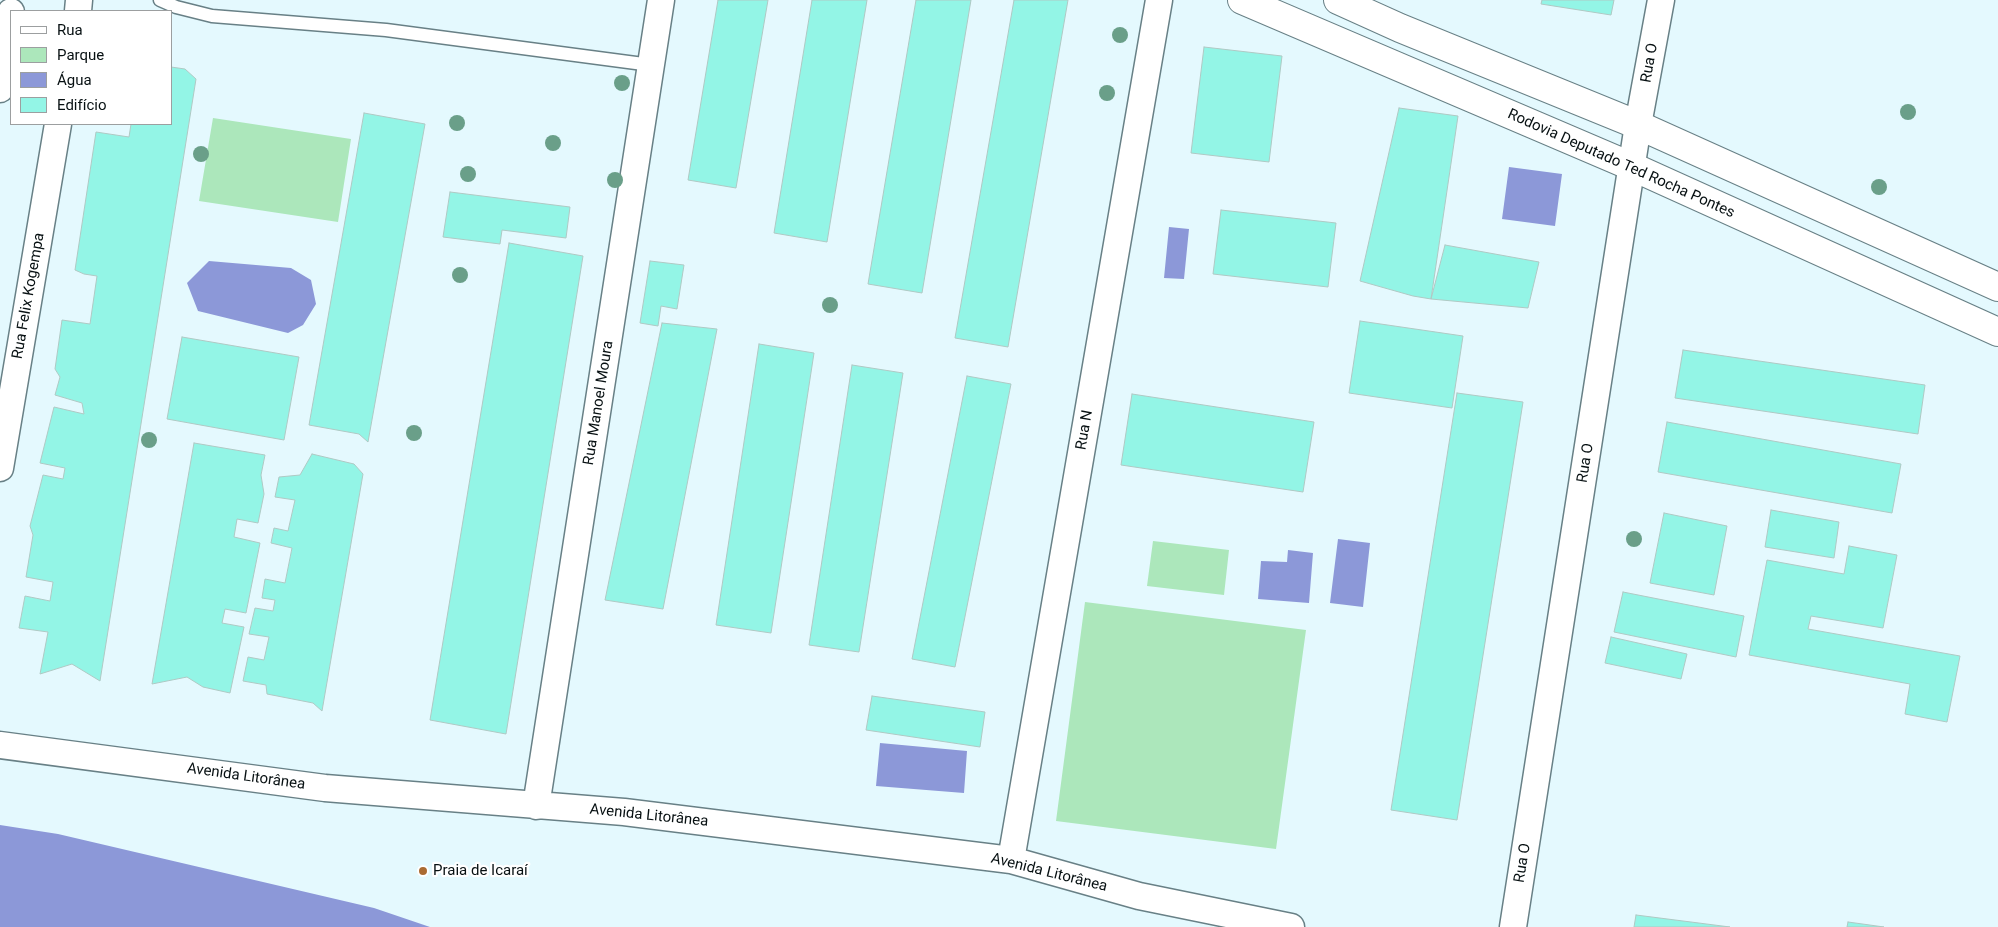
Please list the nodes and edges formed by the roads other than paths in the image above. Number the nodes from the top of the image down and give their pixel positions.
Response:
1 (160, 0) edge
2 (661, 0) edge
3 (1159, 0) edge
4 (1242, 0) edge
5 (1338, 0) edge
6 (1661, 0) edge
7 (10, 19) edge
8 (651, 65) junction
9 (0, 89) edge
10 (58, 125) edge
11 (1638, 125) junction
12 (1633, 168) junction
13 (1998, 287) edge
14 (1998, 332) edge
15 (0, 468) edge
16 (0, 745) edge
17 (536, 806) junction
18 (1011, 860) junction
19 (1291, 927) edge
20 (1513, 927) edge

1 - 8 lane
2 - 8 street, Rua Manoel Moura
3 - 18 street, Rua N
4 - 12 main road, Rodovia Deputado Ted Rocha Pontes
5 - 11 main road
6 - 11 street, Rua O
7 - 9 street
8 - 17 street, Rua Manoel Moura
10 - 15 street, Rua Felix Kogempa
11 - 12 street, Rua O
11 - 13 main road
12 - 14 main road, Rodovia Deputado Ted Rocha Pontes
12 - 20 street, Rua O
16 - 17 street, Avenida Litorânea
17 - 18 street, Avenida Litorânea
18 - 19 street, Avenida Litorânea

